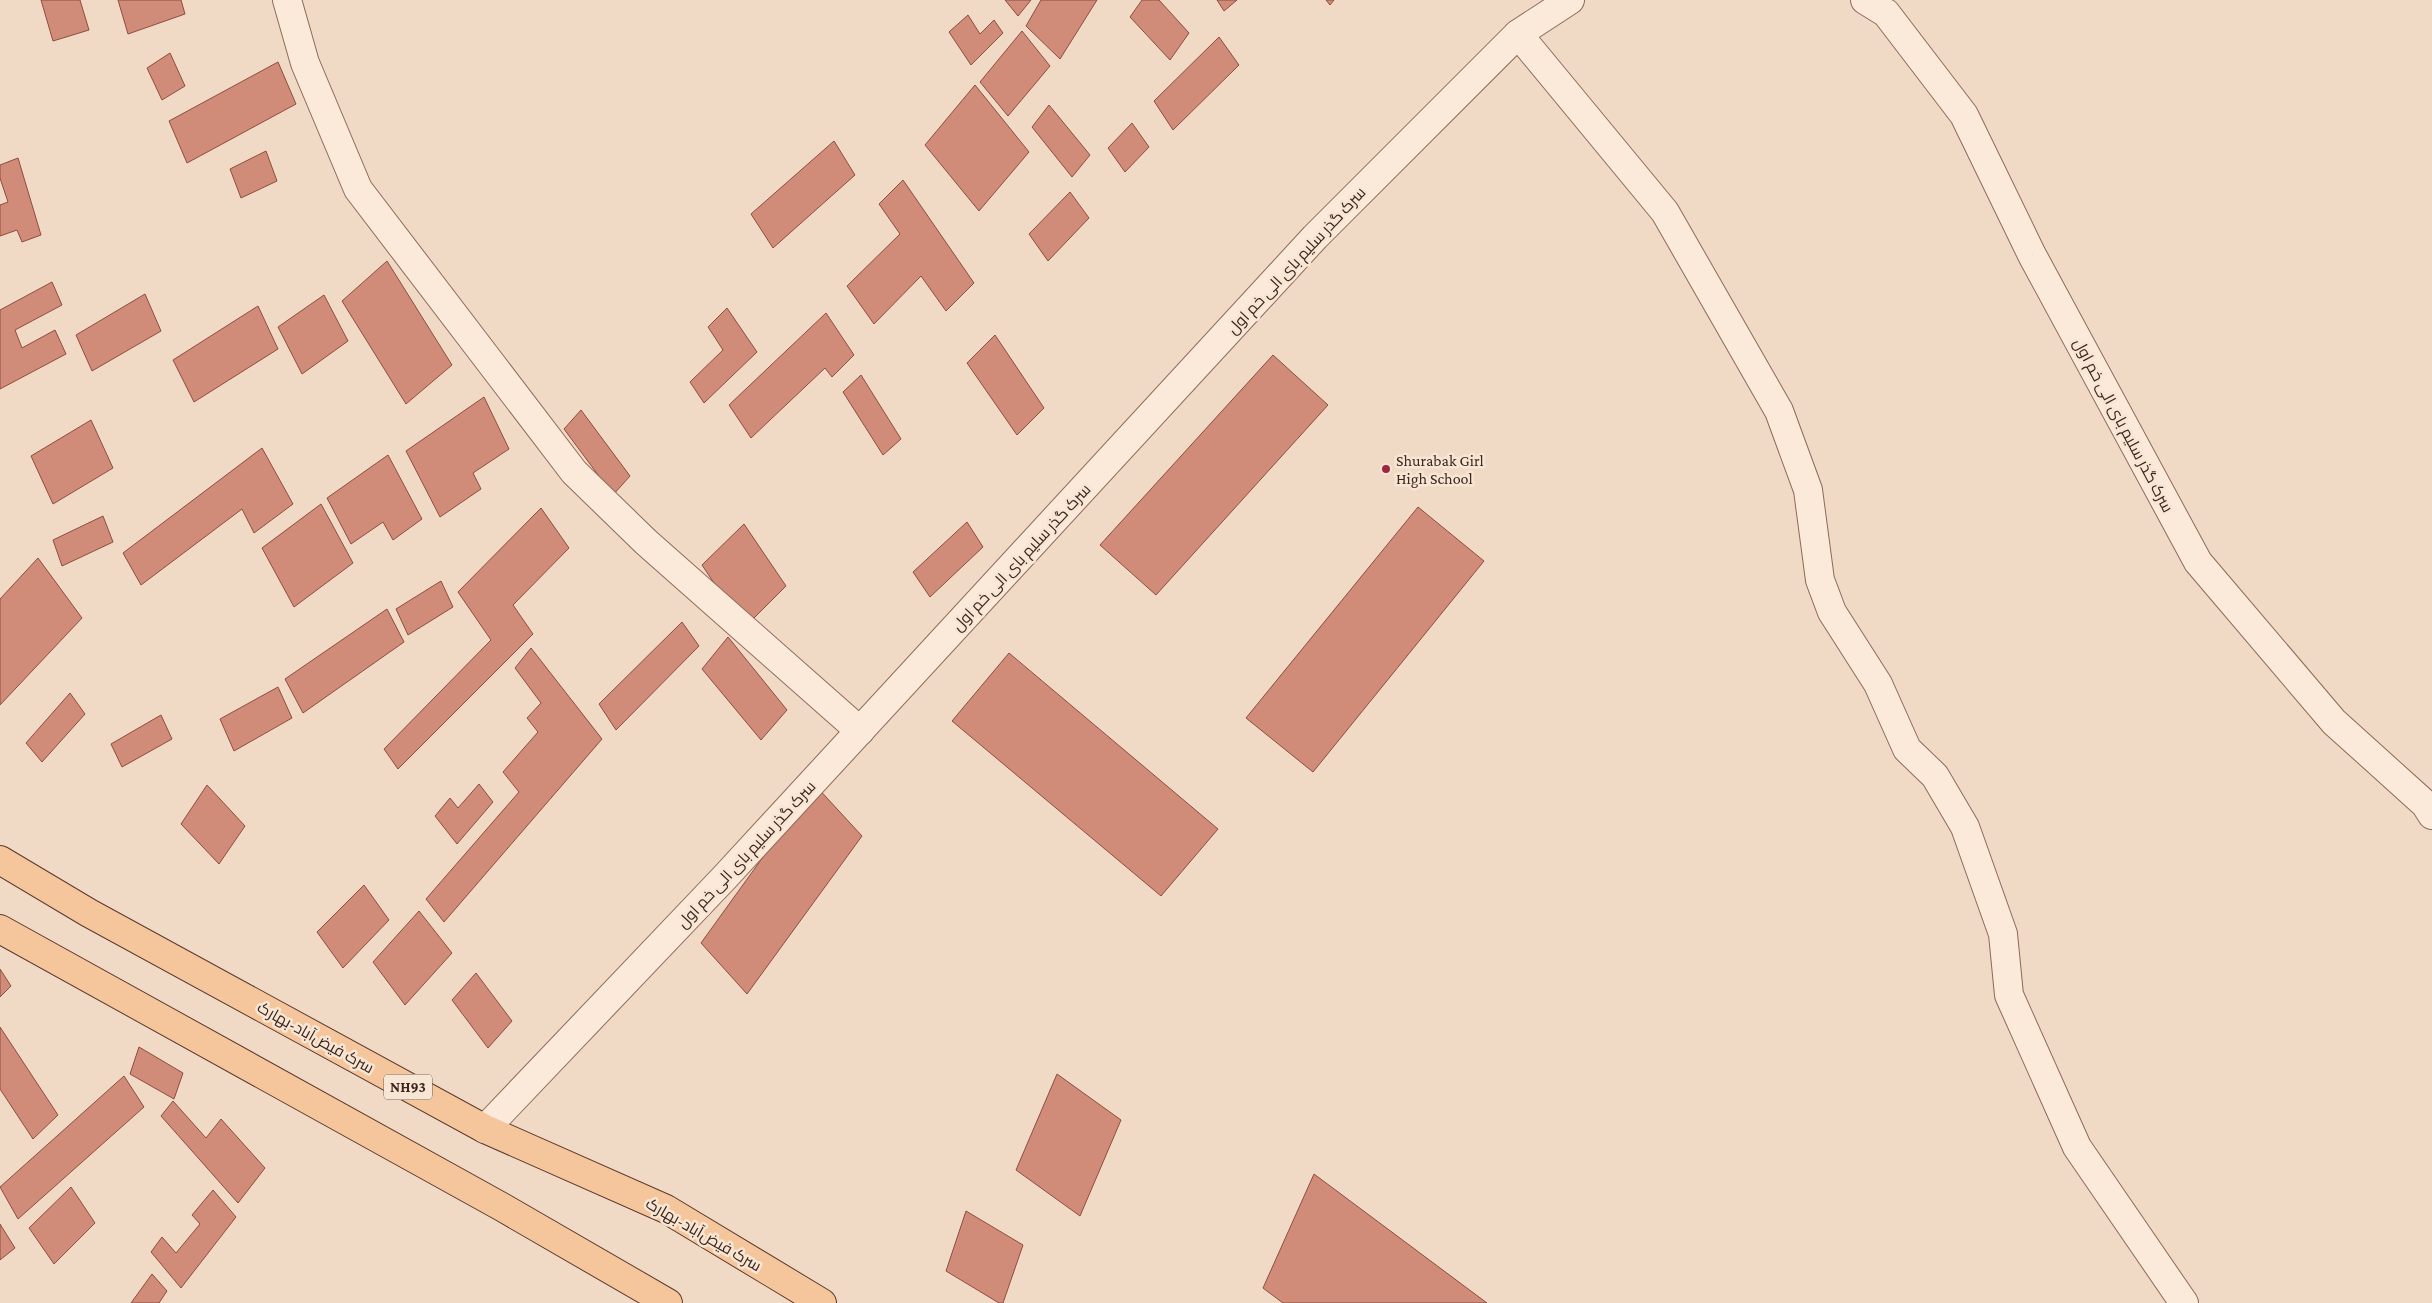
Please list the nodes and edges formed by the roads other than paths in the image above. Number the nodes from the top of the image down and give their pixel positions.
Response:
1 (287, 0) edge
2 (1570, 0) edge
3 (1865, 0) edge
4 (1518, 34) junction
5 (860, 731) junction
6 (2432, 815) edge
7 (0, 860) edge
8 (0, 928) edge
9 (485, 1129) junction
10 (668, 1303) edge
11 (822, 1303) edge
12 (2184, 1303) edge

1 - 5 street
2 - 4 street, سرک گذر سلیم بای الی خم اول
3 - 6 street, سرک گذر سلیم بای الی خم اول
4 - 5 street, سرک گذر سلیم بای الی خم اول
4 - 12 street
5 - 9 street, سرک گذر سلیم بای الی خم اول
7 - 9 main road, سرک فیض‌آباد-بهارک / NH93
8 - 10 main road
9 - 11 main road, سرک فیض‌آباد-بهارک / NH93

